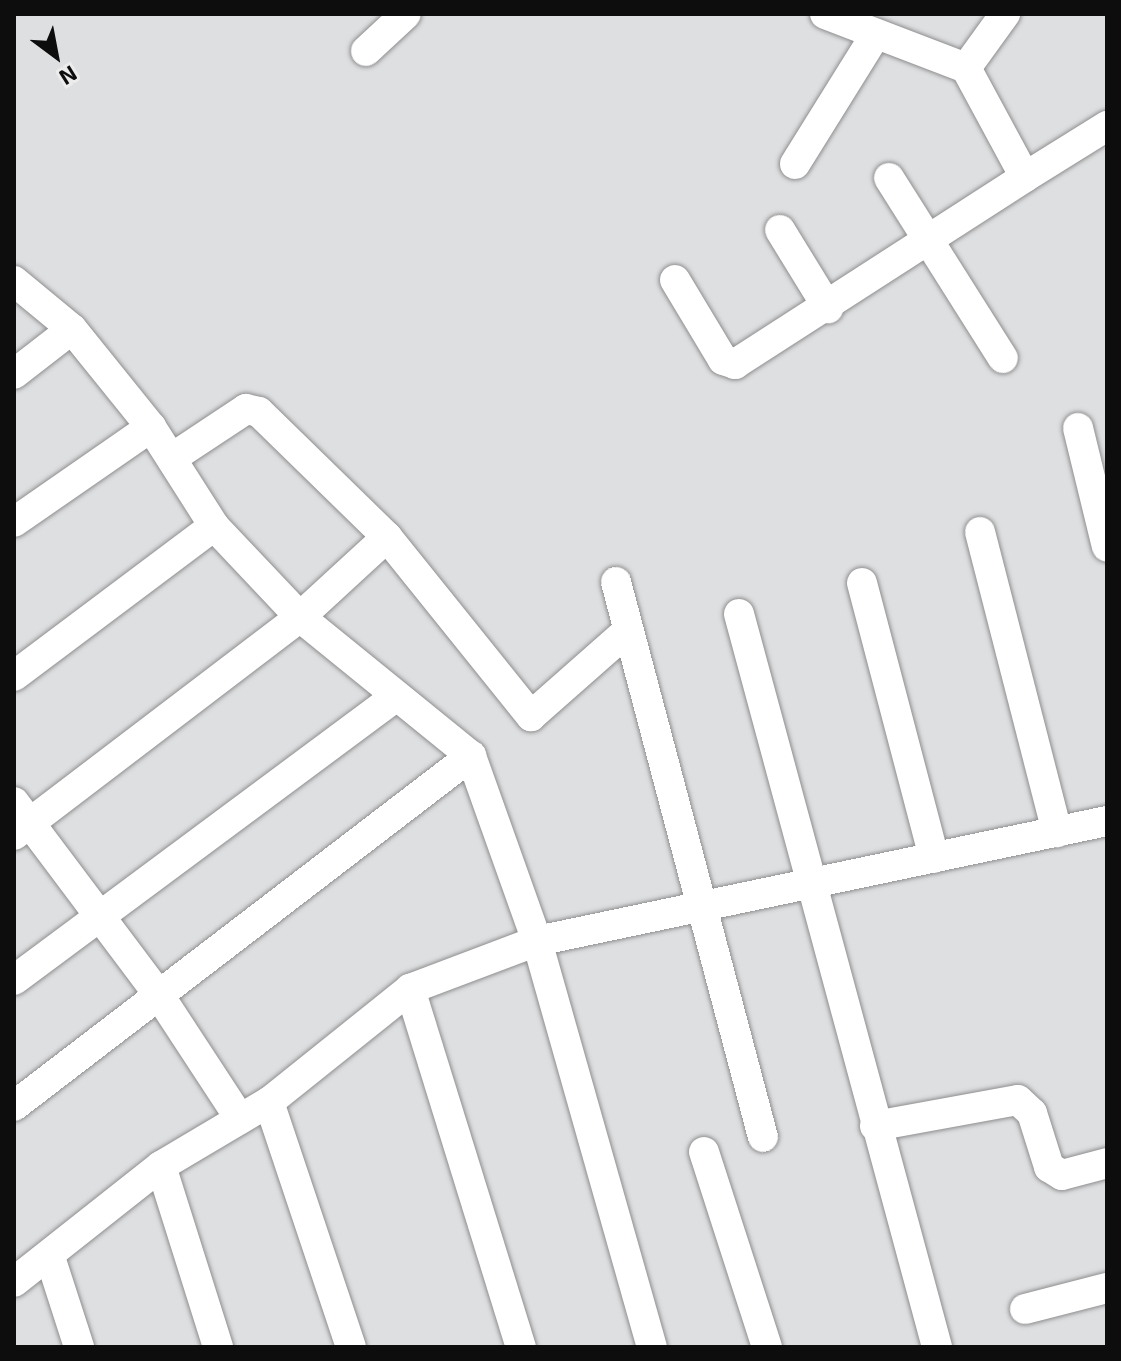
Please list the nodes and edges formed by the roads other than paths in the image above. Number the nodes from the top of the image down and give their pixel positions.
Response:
1 (406, 14) edge
2 (825, 14) edge
3 (1005, 14) edge
4 (876, 34) junction
5 (366, 51) dead end
6 (966, 68) junction
7 (1107, 126) edge
8 (795, 164) dead end
9 (1025, 177) junction
10 (889, 178) dead end
11 (780, 230) dead end
12 (929, 241) junction
13 (675, 280) dead end
14 (14, 281) edge
15 (828, 308) junction
16 (72, 329) junction
17 (1003, 358) dead end
18 (14, 374) edge
19 (151, 427) junction
20 (1078, 428) dead end
21 (172, 458) junction
22 (14, 522) edge
23 (214, 526) junction
24 (980, 532) dead end
25 (387, 537) junction
26 (1107, 547) edge
27 (616, 582) dead end
28 (862, 583) dead end
29 (739, 614) dead end
30 (300, 617) junction
31 (624, 634) junction
32 (14, 676) edge
33 (395, 697) junction
34 (471, 756) junction
35 (19, 820) edge
36 (1107, 821) edge
37 (1057, 832) junction
38 (934, 858) junction
39 (812, 884) junction
40 (701, 910) junction
41 (101, 917) junction
42 (537, 941) junction
43 (14, 980) edge
44 (410, 989) junction
45 (159, 995) junction
46 (269, 1102) junction
47 (14, 1106) edge
48 (240, 1119) junction
49 (875, 1126) junction
50 (763, 1137) dead end
51 (704, 1152) dead end
52 (1107, 1163) edge
53 (161, 1166) junction
54 (50, 1257) junction
55 (14, 1282) edge
56 (1107, 1288) edge
57 (1025, 1309) dead end
58 (79, 1347) edge
59 (218, 1347) edge
60 (351, 1347) edge
61 (521, 1347) edge
62 (652, 1347) edge
63 (767, 1347) edge
64 (937, 1347) edge

1 - 5 street
2 - 4 street
3 - 6 street
4 - 6 street
4 - 8 street
6 - 9 street
7 - 9 street
9 - 12 street
10 - 12 street
11 - 15 street
12 - 15 street
12 - 17 street
13 - 15 street
14 - 16 street
16 - 18 street
16 - 19 street
19 - 21 street
19 - 22 street
20 - 26 street
21 - 23 street
21 - 25 street
23 - 30 street
23 - 32 street
24 - 37 street
25 - 30 street
25 - 31 street
27 - 31 street
28 - 38 street
29 - 39 street
30 - 33 street
30 - 35 street
31 - 40 street
33 - 34 street
33 - 41 street
34 - 42 street
34 - 45 street
35 - 41 street
36 - 37 street
37 - 38 street
38 - 39 street
39 - 40 street
39 - 49 street
40 - 42 street
40 - 50 street
41 - 43 street
41 - 45 street
42 - 44 street
42 - 62 street
44 - 46 street
44 - 61 street
45 - 47 street
45 - 48 street
46 - 48 street
46 - 60 street
48 - 53 street
49 - 52 street
49 - 64 street
51 - 63 street
53 - 54 street
53 - 59 street
54 - 55 street
54 - 58 street
56 - 57 street

